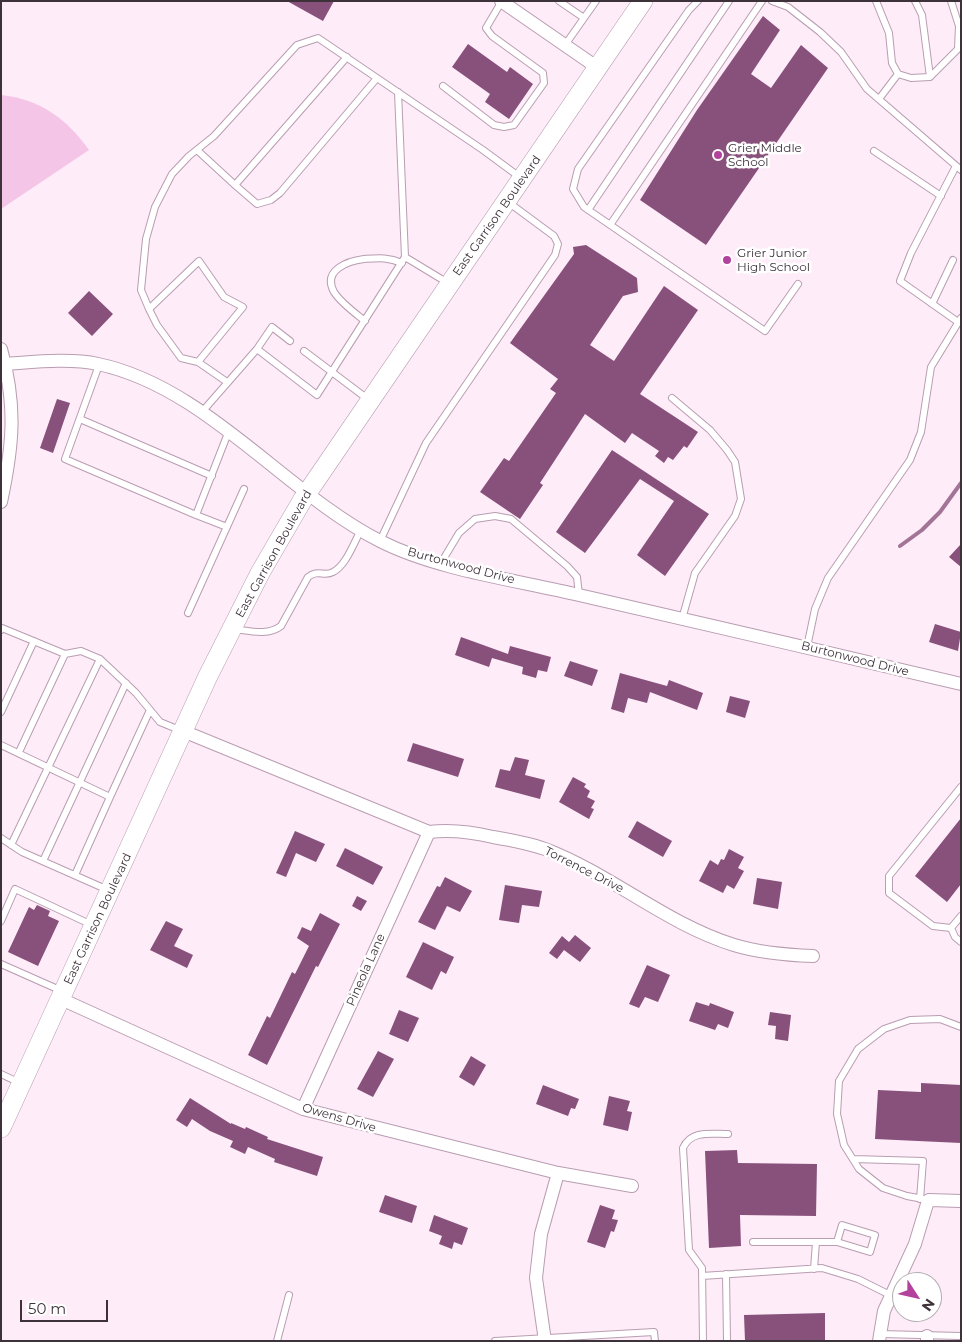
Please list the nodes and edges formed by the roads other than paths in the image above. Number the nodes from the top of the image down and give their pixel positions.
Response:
1 (559, 1) edge
2 (596, 1) edge
3 (643, 1) edge
4 (698, 1) edge
5 (729, 1) edge
6 (762, 1) edge
7 (772, 1) edge
8 (876, 1) edge
9 (915, 1) edge
10 (951, 1) edge
11 (506, 3) edge
12 (584, 18) junction
13 (565, 45) junction
14 (346, 57) junction
15 (598, 68) junction
16 (898, 74) junction
17 (930, 77) junction
18 (377, 78) junction
19 (442, 86) dead end
20 (398, 92) junction
21 (879, 99) junction
22 (197, 150) junction
23 (874, 151) dead end
24 (958, 168) edge
25 (522, 179) junction
26 (235, 185) junction
27 (941, 196) junction
28 (507, 201) junction
29 (588, 210) junction
30 (610, 225) junction
31 (403, 260) junction
32 (953, 260) dead end
33 (450, 284) junction
34 (798, 284) dead end
35 (932, 304) junction
36 (149, 309) junction
37 (959, 320) edge
38 (365, 321) junction
39 (290, 341) dead end
40 (1, 349) edge
41 (257, 349) junction
42 (304, 351) dead end
43 (198, 362) junction
44 (3, 364) edge
45 (99, 365) junction
46 (332, 373) junction
47 (227, 382) junction
48 (672, 398) dead end
49 (370, 401) junction
50 (201, 412) junction
51 (80, 419) junction
52 (228, 433) junction
53 (212, 476) junction
54 (244, 489) dead end
55 (308, 492) junction
56 (1, 502) edge
57 (196, 515) junction
58 (227, 527) junction
59 (361, 530) junction
60 (380, 540) junction
61 (441, 563) junction
62 (580, 595) junction
63 (188, 613) dead end
64 (682, 619) junction
65 (232, 629) junction
66 (1, 630) edge
67 (34, 641) junction
68 (807, 647) junction
69 (65, 654) junction
70 (100, 659) junction
71 (126, 683) junction
72 (961, 684) edge
73 (150, 710) junction
74 (1, 712) edge
75 (183, 731) junction
76 (1, 745) edge
77 (18, 752) junction
78 (49, 767) junction
79 (80, 782) junction
80 (961, 787) edge
81 (110, 797) junction
82 (429, 832) junction
83 (1, 838) edge
84 (11, 845) junction
85 (43, 861) junction
86 (74, 875) junction
87 (111, 891) junction
88 (961, 916) edge
89 (1, 922) edge
90 (95, 926) junction
91 (951, 928) junction
92 (961, 942) edge
93 (813, 956) dead end
94 (1, 964) edge
95 (63, 996) junction
96 (961, 1027) edge
97 (1, 1074) edge
98 (22, 1084) junction
99 (303, 1109) junction
100 (1, 1128) edge
101 (728, 1134) dead end
102 (853, 1159) junction
103 (558, 1173) junction
104 (632, 1186) dead end
105 (925, 1200) junction
106 (961, 1201) edge
107 (753, 1242) dead end
108 (816, 1242) junction
109 (837, 1242) junction
110 (814, 1269) junction
111 (726, 1274) junction
112 (702, 1276) junction
113 (289, 1295) dead end
114 (890, 1295) junction
115 (961, 1336) edge
116 (879, 1337) edge
117 (927, 1338) edge
118 (545, 1340) edge
119 (277, 1341) edge
120 (495, 1341) edge
121 (655, 1341) edge
122 (703, 1341) edge
123 (728, 1341) edge

1 - 12 lane
2 - 12 lane
3 - 15 main road, East Garrison Boulevard
4 - 29 lane
5 - 29 lane
6 - 30 lane
7 - 21 lane
8 - 16 lane
9 - 17 lane
10 - 17 lane
11 - 13 street
11 - 19 lane
12 - 13 lane
13 - 15 street
14 - 18 lane
14 - 22 lane
14 - 26 lane
15 - 25 main road, East Garrison Boulevard
16 - 17 lane
16 - 21 lane
18 - 20 lane
18 - 26 lane
20 - 25 lane
20 - 31 lane
21 - 24 lane
22 - 26 lane
22 - 36 lane
23 - 27 lane
24 - 27 lane
25 - 28 main road, East Garrison Boulevard
27 - 35 lane
28 - 33 main road, East Garrison Boulevard
28 - 60 lane
29 - 30 lane
30 - 34 lane
31 - 33 lane
31 - 38 lane
31 - 38 lane
32 - 35 lane
33 - 49 main road, East Garrison Boulevard
35 - 37 lane
36 - 43 lane
36 - 43 lane
37 - 68 lane
38 - 46 lane
39 - 41 lane
40 - 44 street
41 - 46 lane
41 - 47 lane
42 - 46 lane
43 - 47 lane
44 - 45 street, Burtonwood Drive
44 - 56 street
45 - 50 street, Burtonwood Drive
45 - 51 lane
46 - 49 lane
47 - 50 lane
48 - 64 lane
49 - 55 main road, East Garrison Boulevard
50 - 52 street, Burtonwood Drive
51 - 53 lane
51 - 57 lane
52 - 53 lane
52 - 55 street, Burtonwood Drive
53 - 57 lane
54 - 58 lane
55 - 59 street, Burtonwood Drive
55 - 65 main road, East Garrison Boulevard
57 - 58 lane
58 - 63 lane
59 - 60 street, Burtonwood Drive
59 - 65 lane
60 - 61 street, Burtonwood Drive
61 - 62 street, Burtonwood Drive
61 - 62 lane
62 - 64 street, Burtonwood Drive
64 - 68 street, Burtonwood Drive
65 - 75 main road, East Garrison Boulevard
66 - 67 lane
67 - 69 lane
67 - 74 lane
68 - 72 street, Burtonwood Drive
69 - 70 lane
69 - 77 lane
70 - 71 lane
70 - 78 lane
71 - 73 lane
71 - 79 lane
73 - 75 lane
73 - 81 lane
75 - 82 street, Torrence Drive
75 - 87 main road, East Garrison Boulevard
76 - 77 lane
77 - 78 lane
78 - 79 lane
78 - 84 lane
79 - 81 lane
79 - 85 lane
80 - 91 lane
81 - 86 lane
82 - 93 street, Torrence Drive
82 - 99 street, Pineola Lane
83 - 84 lane
84 - 85 lane
85 - 86 lane
86 - 87 lane
87 - 90 main road, East Garrison Boulevard
88 - 91 lane
89 - 90 lane
90 - 95 main road, East Garrison Boulevard
91 - 92 lane
94 - 95 lane
95 - 98 main road, East Garrison Boulevard
95 - 99 street, Owens Drive
96 - 102 lane
97 - 98 lane
98 - 100 main road, East Garrison Boulevard
99 - 103 street, Owens Drive
101 - 112 lane
102 - 105 lane
102 - 105 lane
103 - 104 street, Owens Drive
103 - 118 street
105 - 106 street
105 - 114 street
107 - 108 lane
108 - 109 lane
108 - 110 lane
109 - 109 lane
110 - 111 lane
110 - 114 lane
111 - 112 lane
111 - 123 lane
112 - 122 lane
113 - 119 lane
114 - 116 street
115 - 117 lane
116 - 117 lane
118 - 120 lane
118 - 121 lane

